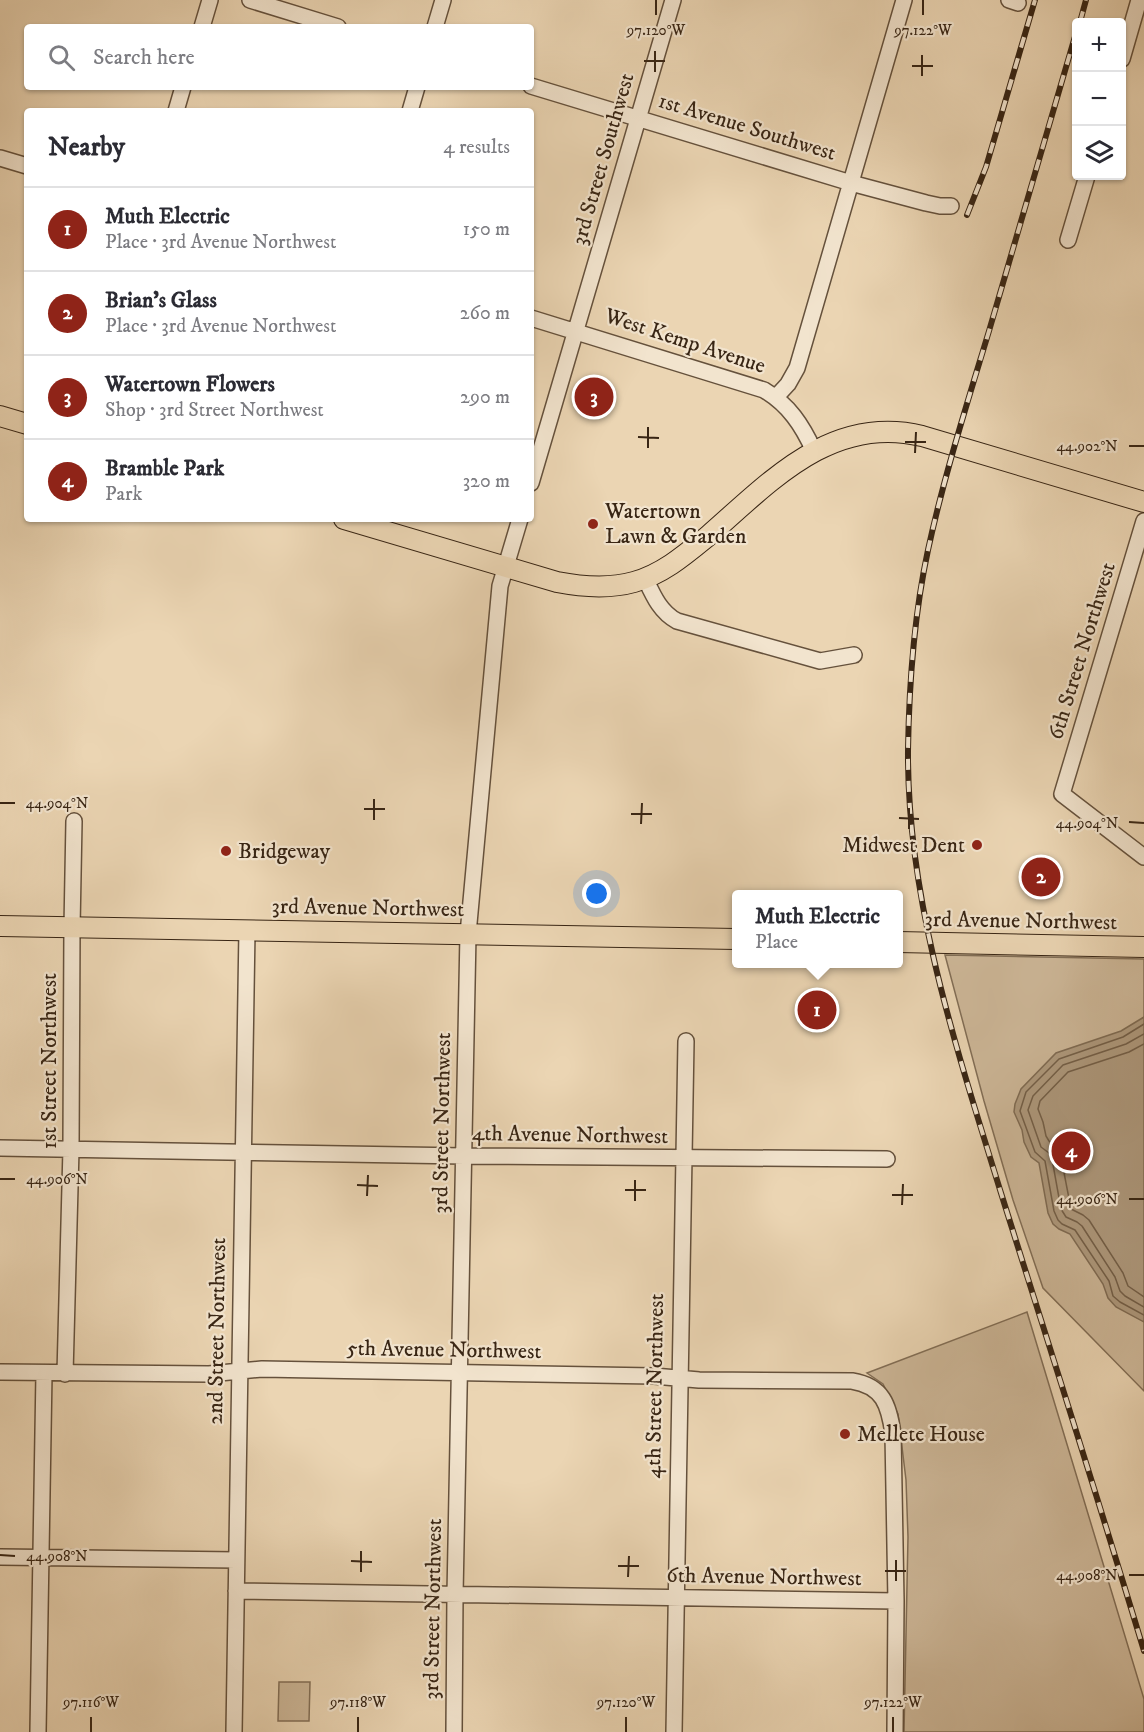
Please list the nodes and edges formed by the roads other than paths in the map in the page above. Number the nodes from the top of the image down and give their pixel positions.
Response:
1 (210, 0) edge
2 (250, 0) edge
3 (442, 0) edge
4 (673, 0) edge
5 (904, 0) edge
6 (1139, 0) edge
7 (203, 24) edge
8 (328, 24) edge
9 (436, 24) edge
10 (1126, 45) edge
11 (534, 87) edge
12 (182, 90) edge
13 (416, 90) edge
14 (177, 108) edge
15 (411, 108) edge
16 (639, 118) junction
17 (0, 158) edge
18 (24, 165) edge
19 (1086, 180) edge
20 (851, 183) junction
21 (951, 206) dead end
22 (1068, 240) dead end
23 (534, 319) edge
24 (576, 331) junction
25 (776, 397) junction
26 (0, 416) edge
27 (24, 423) edge
28 (814, 451) junction
29 (534, 473) edge
30 (1144, 502) edge
31 (1144, 521) edge
32 (354, 522) edge
33 (519, 522) edge
34 (505, 566) junction
35 (645, 578) junction
36 (854, 655) dead end
37 (74, 821) dead end
38 (1144, 857) edge
39 (0, 926) edge
40 (72, 927) junction
41 (247, 930) junction
42 (468, 934) junction
43 (732, 939) edge
44 (903, 942) edge
45 (1144, 947) edge
46 (686, 1041) dead end
47 (0, 1148) edge
48 (71, 1149) junction
49 (242, 1151) junction
50 (464, 1156) junction
51 (683, 1158) junction
52 (887, 1159) dead end
53 (0, 1372) edge
54 (240, 1372) junction
55 (460, 1372) junction
56 (44, 1373) junction
57 (65, 1374) junction
58 (679, 1379) junction
59 (0, 1557) edge
60 (42, 1558) junction
61 (236, 1560) junction
62 (236, 1591) junction
63 (455, 1595) junction
64 (676, 1599) junction
65 (896, 1602) junction
66 (38, 1732) edge
67 (234, 1732) edge
68 (454, 1732) edge
69 (674, 1732) edge
70 (895, 1732) edge

1 - 7 street
2 - 8 street
3 - 9 street
4 - 16 street, 3rd Street Southwest
5 - 20 street
6 - 10 street
11 - 16 street, 1st Avenue Southwest
12 - 14 street
13 - 15 street
16 - 20 street, 1st Avenue Southwest
16 - 24 street, 3rd Street Southwest
17 - 18 street
19 - 22 street
20 - 21 street, 1st Avenue Southwest
20 - 25 street
23 - 24 street, West Kemp Avenue
24 - 25 street, West Kemp Avenue
24 - 29 street
25 - 28 street, West Kemp Avenue
26 - 27 main road
28 - 30 main road
28 - 35 main road
31 - 38 street, 6th Street Northwest
32 - 34 main road
33 - 34 street, 3rd Street Northwest
34 - 35 main road
34 - 42 street, 3rd Street Northwest
35 - 36 street
37 - 40 street, 1st Street Northwest
39 - 40 main road, 3rd Avenue Northwest
40 - 41 main road, 3rd Avenue Northwest
40 - 48 street, 1st Street Northwest
41 - 42 main road, 3rd Avenue Northwest
41 - 49 street, 2nd Street Northwest
42 - 43 main road, 3rd Avenue Northwest
42 - 50 street, 3rd Street Northwest
44 - 45 main road, 3rd Avenue Northwest
46 - 51 street, 4th Street Northwest
47 - 48 street, 4th Avenue Northwest
48 - 49 street, 4th Avenue Northwest
48 - 57 street, 1st Street Northwest
49 - 50 street, 4th Avenue Northwest
49 - 54 street, 2nd Street Northwest
50 - 51 street, 4th Avenue Northwest
50 - 55 street, 3rd Street Northwest
51 - 52 street, 4th Avenue Northwest
51 - 58 street, 4th Street Northwest
53 - 56 street, 5th Avenue Northwest
54 - 55 street, 5th Avenue Northwest
54 - 57 street, 5th Avenue Northwest
54 - 61 street, 2nd Street Northwest
55 - 58 street, 5th Avenue Northwest
55 - 63 street, 3rd Street Northwest
56 - 57 street, 5th Avenue Northwest
56 - 60 street
58 - 64 street, 4th Street Northwest
58 - 65 street, 5th Avenue Northwest
59 - 60 street
60 - 61 street
60 - 66 street
61 - 62 street, 2nd Street Northwest
62 - 63 street, 6th Avenue Northwest
62 - 67 street, 2nd Street Northwest
63 - 64 street, 6th Avenue Northwest
63 - 68 street, 3rd Street Northwest
64 - 65 street, 6th Avenue Northwest
64 - 69 street, 4th Street Northwest
65 - 70 street

